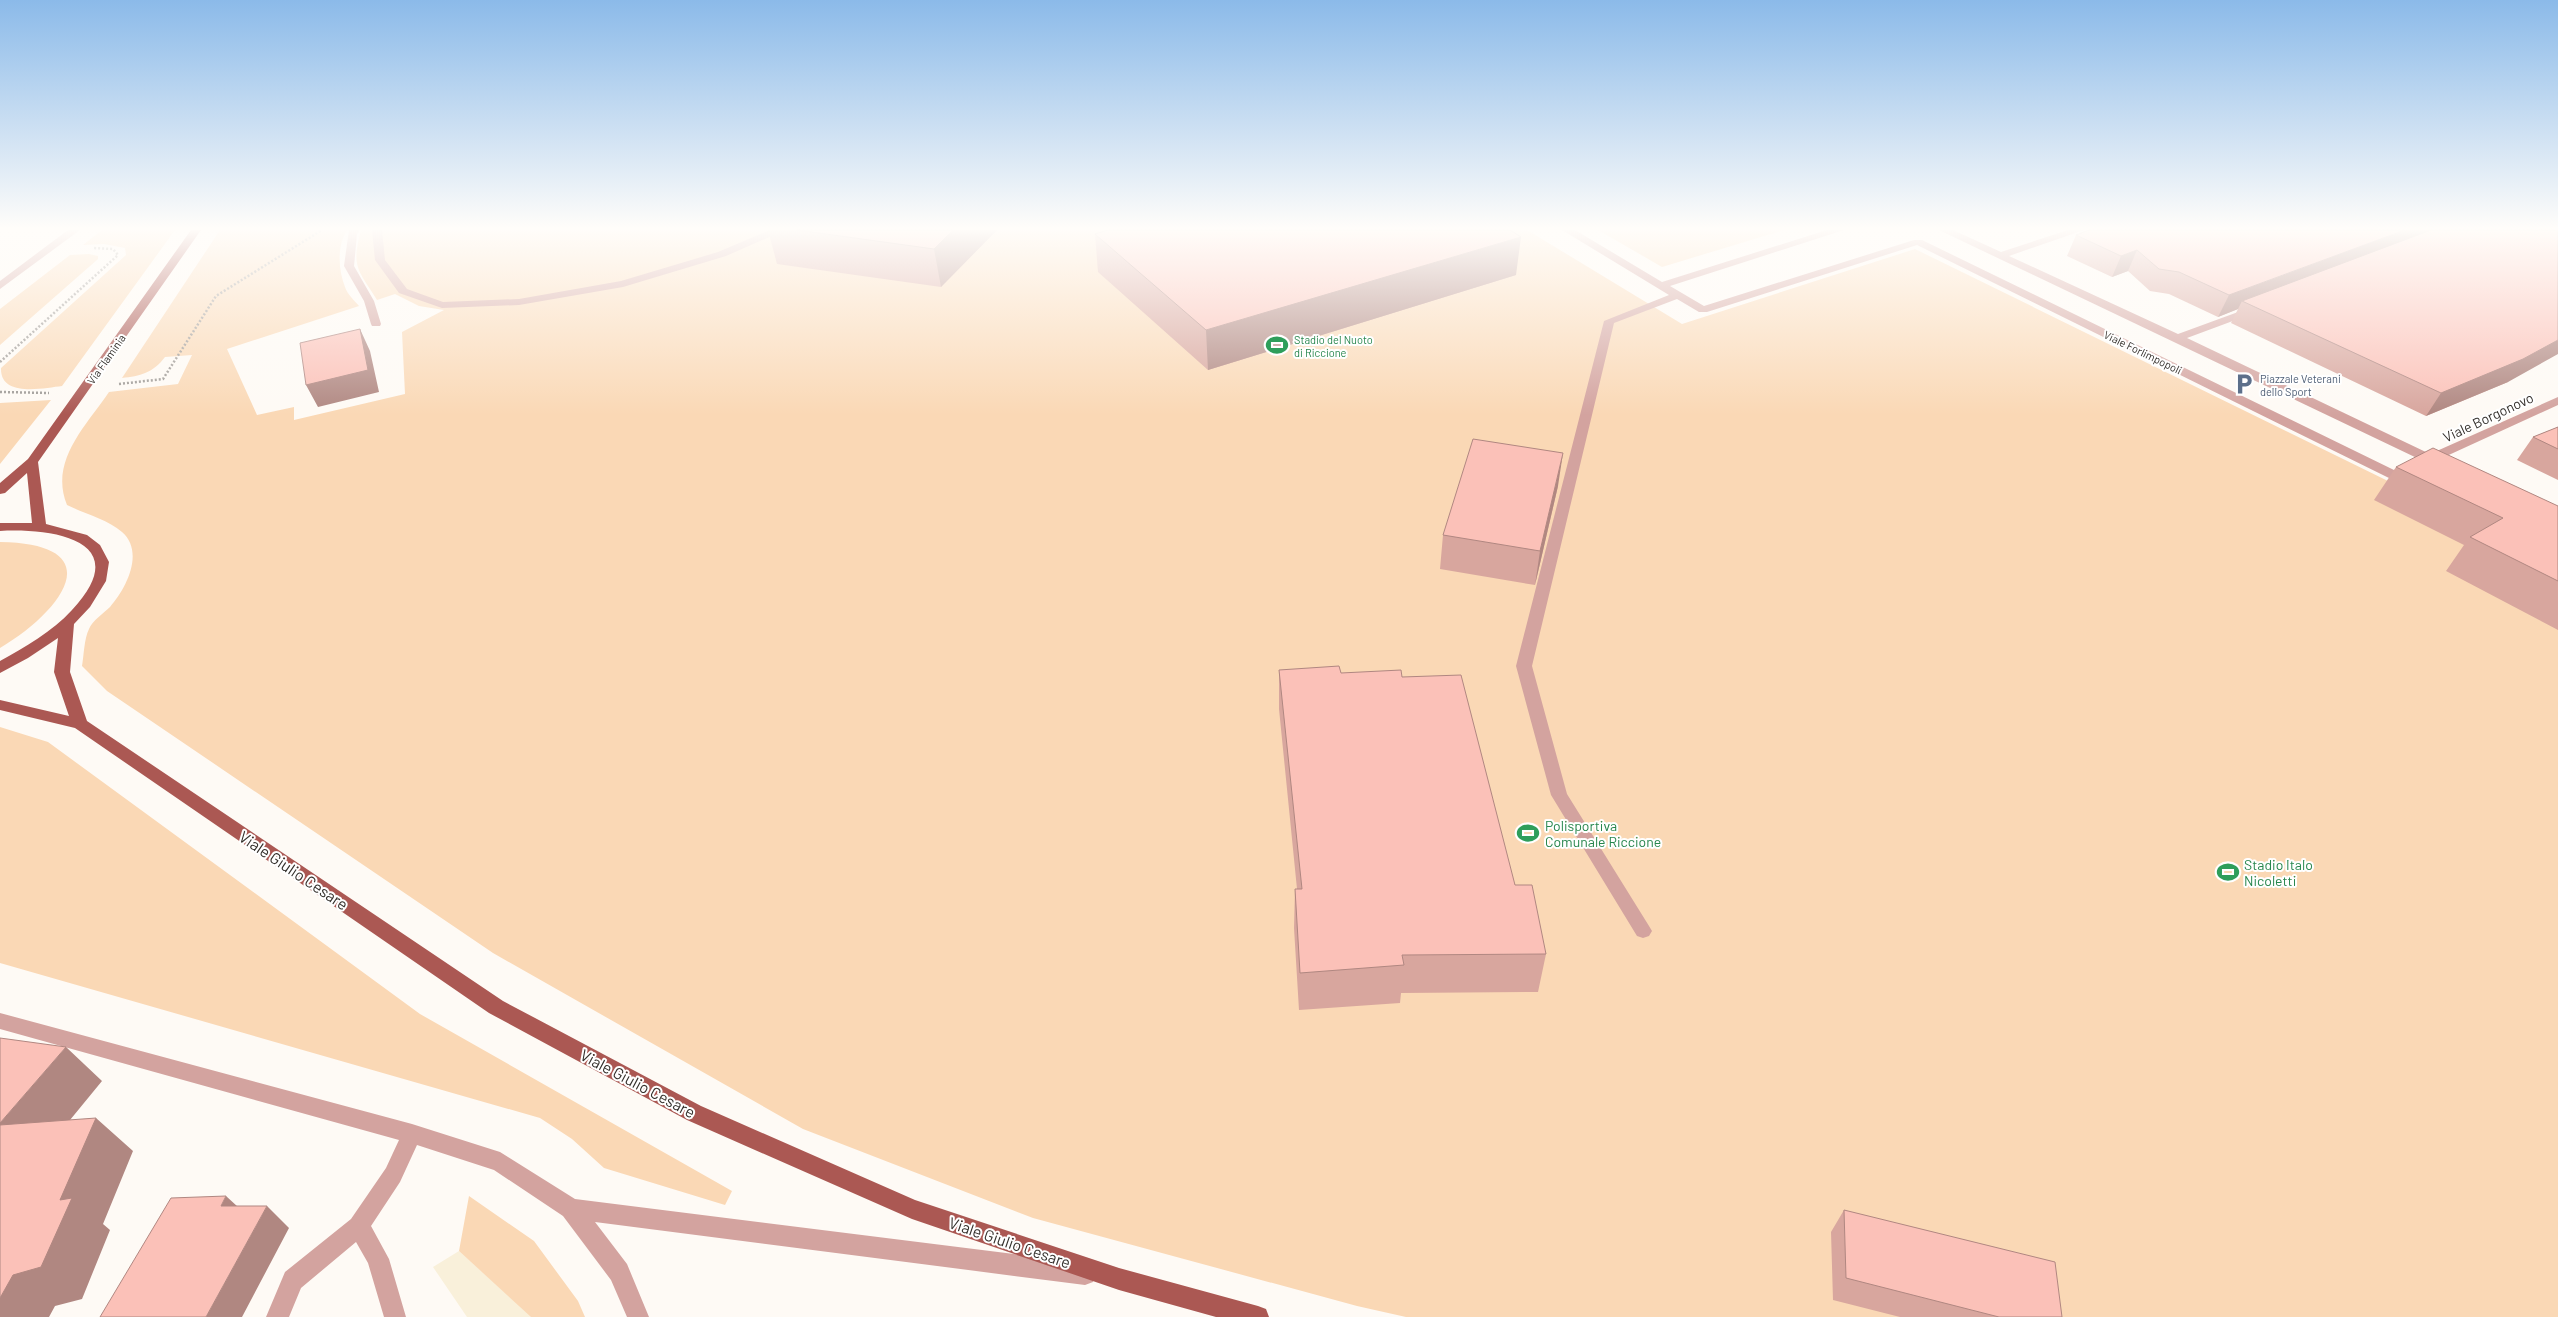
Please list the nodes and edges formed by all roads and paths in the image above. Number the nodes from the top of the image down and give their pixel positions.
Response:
1 (78, 291) edge
2 (153, 291) edge
3 (223, 291) edge
4 (364, 291) edge
5 (404, 291) edge
6 (580, 291) edge
7 (1672, 291) edge
8 (1762, 291) edge
9 (2019, 291) edge
10 (2077, 291) edge
11 (1678, 295) junction
12 (2261, 307) edge
13 (376, 324) dead end
14 (194, 331) dead end
15 (2178, 338) junction
16 (0, 362) edge
17 (2558, 401) edge
18 (2430, 459) junction
19 (32, 462) junction
20 (2447, 467) edge
21 (0, 490) edge
22 (39, 526) junction
23 (0, 527) edge
24 (67, 623) junction
25 (0, 668) edge
26 (0, 706) edge
27 (80, 724) junction
28 (1643, 931) dead end
29 (0, 1021) edge
30 (412, 1134) junction
31 (571, 1209) junction
32 (359, 1226) junction
33 (1119, 1279) junction
34 (277, 1317) edge
35 (395, 1317) edge
36 (638, 1317) edge
37 (1258, 1317) edge

1 - 16 path
2 - 19 main road, Via Flaminia
3 - 14 path
4 - 13 street
5 - 6 street
7 - 11 street, Viale Forlimpopoli
8 - 11 street, Viale Forlimpopoli
9 - 18 street, Viale Forlimpopoli
10 - 15 street, Viale Forlimpopoli
11 - 28 street
12 - 15 street
15 - 18 street, Viale Forlimpopoli
17 - 18 street, Viale Borgonovo
18 - 20 street, Viale Forlimpopoli
19 - 21 main road, Via Flaminia
19 - 22 main road
22 - 23 main road
22 - 24 main road
24 - 25 main road
24 - 27 main road
26 - 27 main road, Viale Giulio Cesare
27 - 33 main road, Viale Giulio Cesare
29 - 30 street
30 - 31 street
30 - 32 street
31 - 33 street
31 - 36 street
32 - 34 street
32 - 35 street
33 - 37 main road, Viale Giulio Cesare

